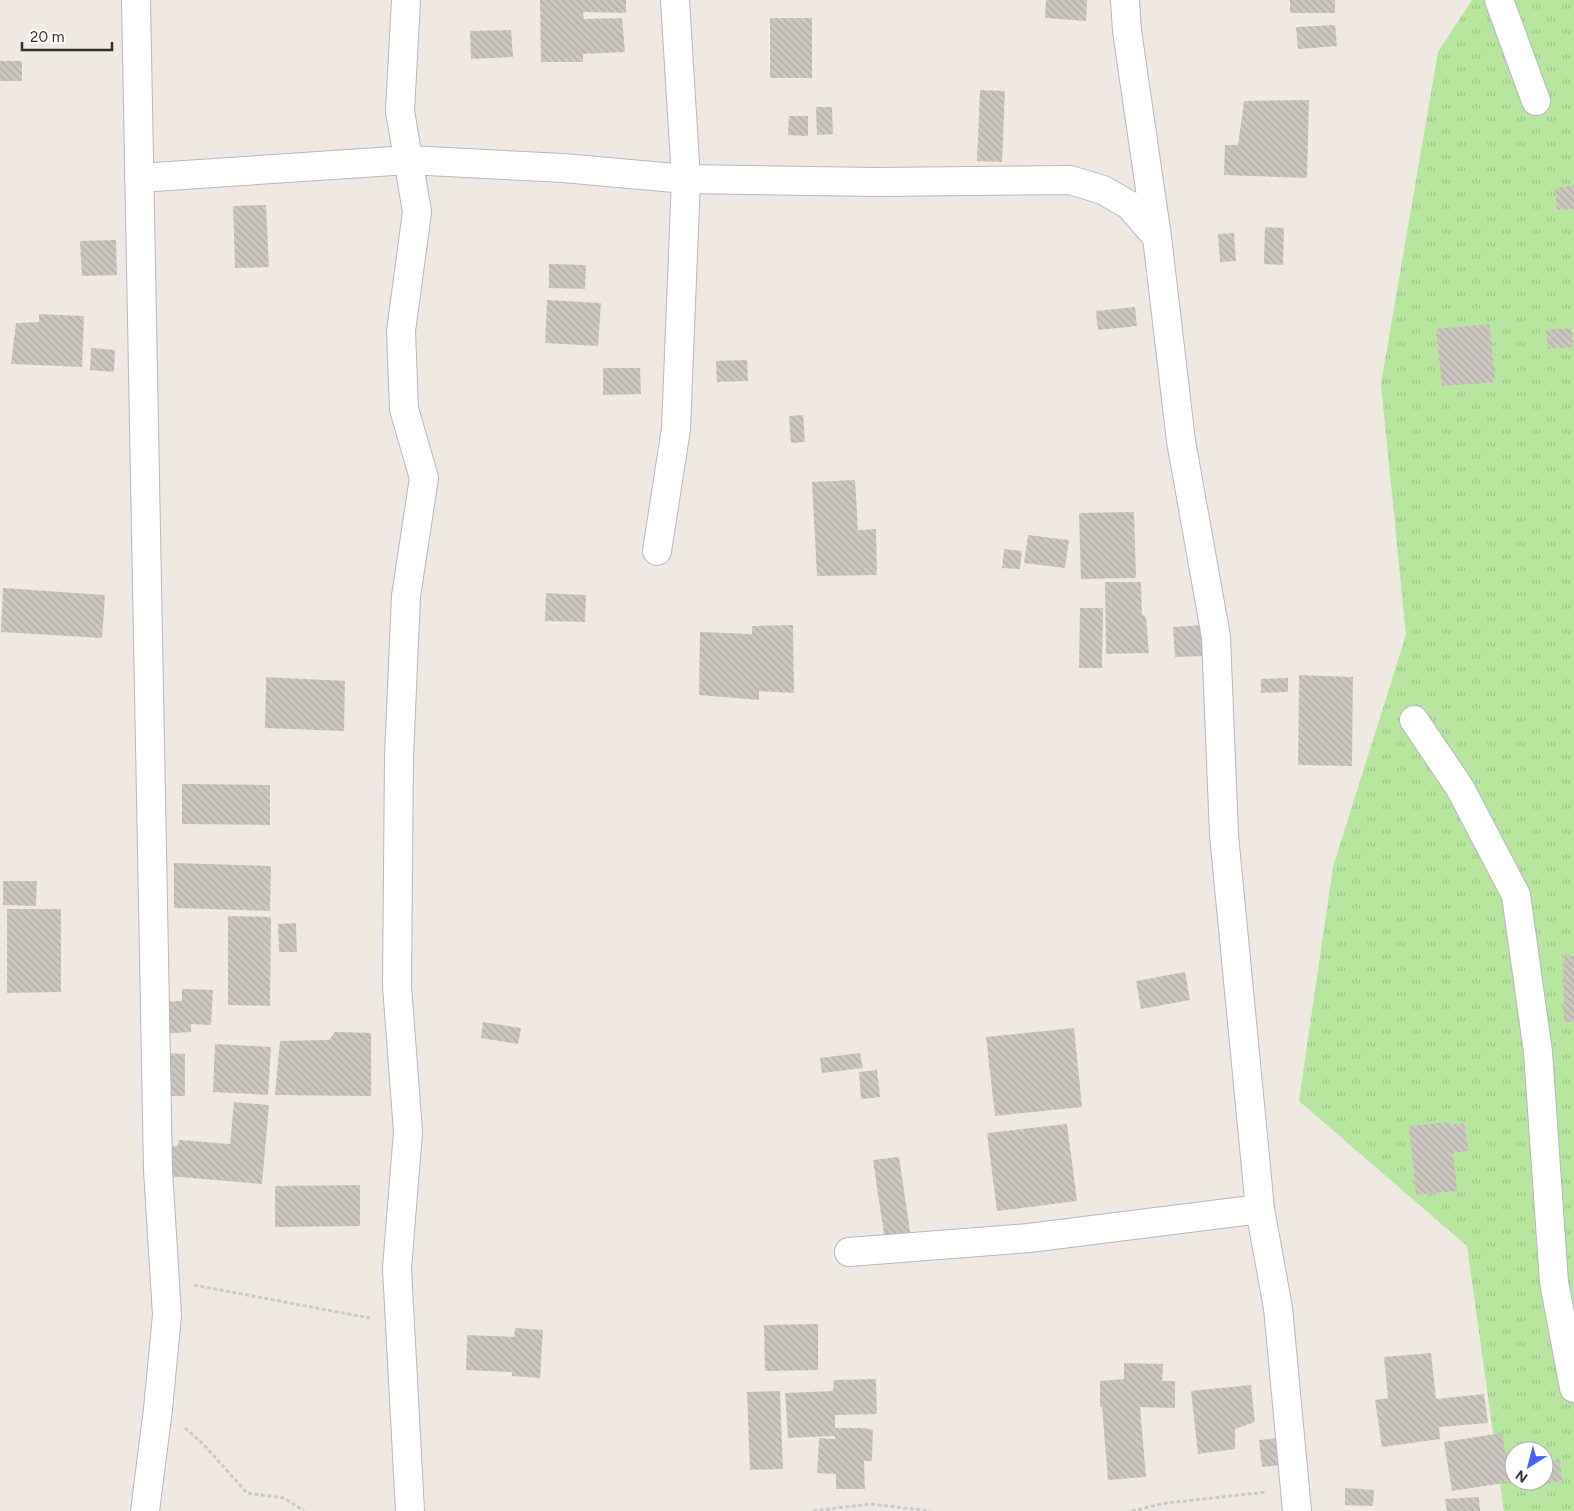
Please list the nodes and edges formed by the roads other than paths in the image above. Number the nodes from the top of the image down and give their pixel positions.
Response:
1 (136, 0) edge
2 (406, 0) edge
3 (675, 0) edge
4 (1125, 0) edge
5 (1499, 0) edge
6 (1536, 101) dead end
7 (408, 160) junction
8 (139, 178) junction
9 (686, 178) junction
10 (1157, 237) junction
11 (657, 551) dead end
12 (1414, 720) dead end
13 (1260, 1209) junction
14 (849, 1252) dead end
15 (1574, 1388) edge
16 (1296, 1500) edge
17 (145, 1511) edge
18 (410, 1511) edge

1 - 8 street
2 - 7 street
3 - 9 street
4 - 10 street
5 - 6 street
7 - 8 street
7 - 9 street
7 - 18 street
8 - 17 street
9 - 10 street
9 - 11 street
10 - 13 street
12 - 15 street
13 - 14 street
13 - 16 street

